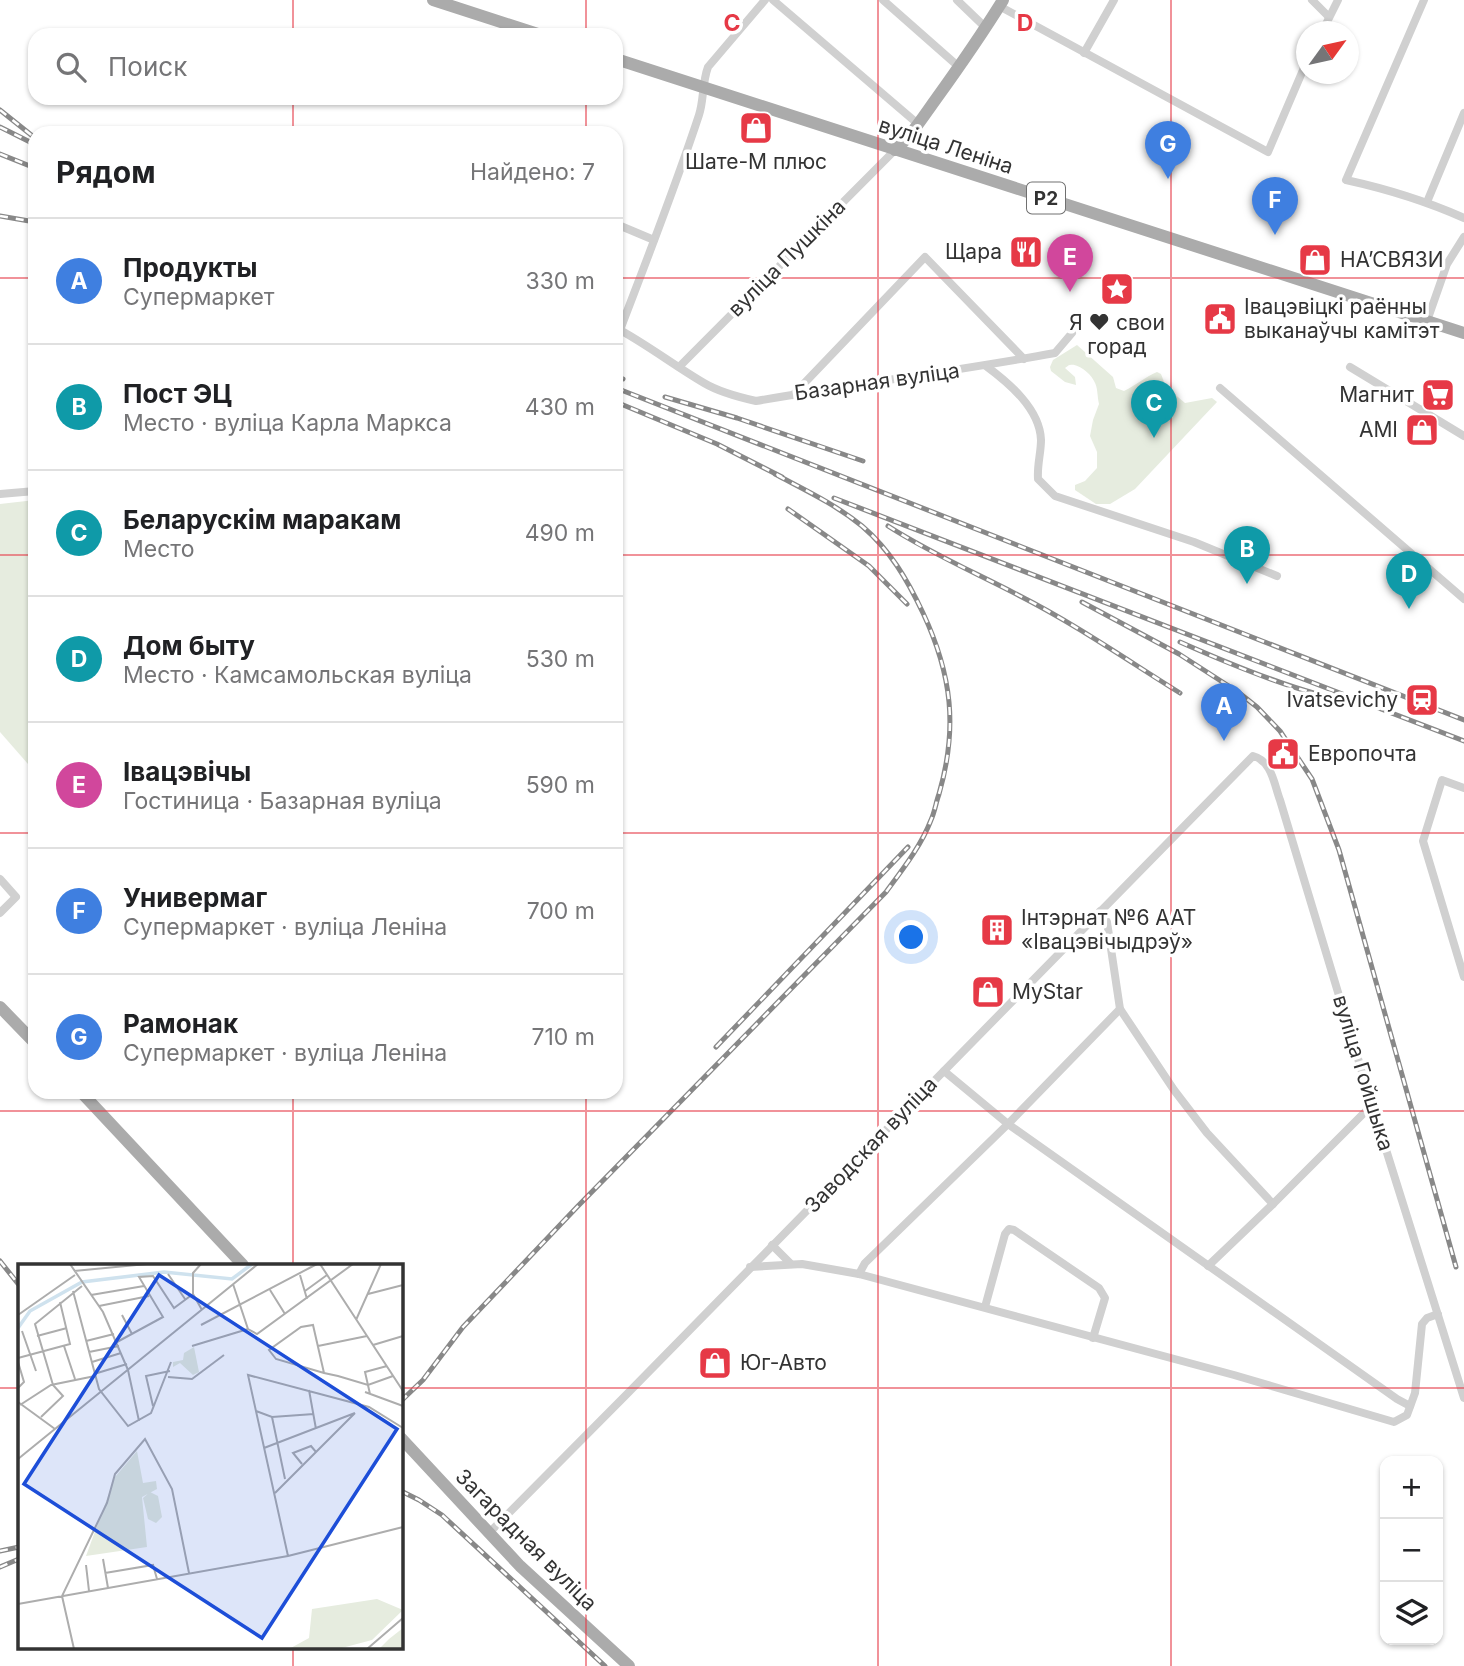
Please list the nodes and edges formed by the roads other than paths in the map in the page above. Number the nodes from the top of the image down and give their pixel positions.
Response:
1 (433, 0) edge
2 (773, 0) edge
3 (883, 0) edge
4 (957, 0) edge
5 (1114, 0) edge
6 (1312, 0) edge
7 (1338, 0) edge
8 (1424, 0) edge
9 (760, 2) edge
10 (1001, 3) edge
11 (1329, 18) junction
12 (1328, 21) edge
13 (985, 27) junction
14 (519, 28) edge
15 (1084, 53) junction
16 (623, 61) edge
17 (959, 67) junction
18 (1298, 84) edge
19 (704, 88) junction
20 (1464, 113) edge
21 (918, 124) junction
22 (895, 150) junction
23 (1427, 202) junction
24 (1464, 218) edge
25 (623, 227) edge
26 (1464, 237) edge
27 (654, 240) junction
28 (1427, 321) junction
29 (623, 322) edge
30 (623, 332) edge
31 (1464, 332) edge
32 (1072, 333) dead end
33 (1024, 359) junction
34 (986, 366) junction
35 (679, 367) junction
36 (1350, 368) dead end
37 (1220, 388) dead end
38 (793, 395) junction
39 (1464, 436) edge
40 (28, 492) edge
41 (0, 494) edge
42 (1277, 576) dead end
43 (1464, 599) edge
44 (1253, 756) joint
45 (1464, 788) edge
46 (0, 879) edge
47 (1100, 911) junction
48 (0, 914) edge
49 (1464, 977) edge
50 (0, 1007) edge
51 (1120, 1009) junction
52 (28, 1036) edge
53 (944, 1071) junction
54 (92, 1099) edge
55 (1373, 1105) junction
56 (1007, 1124) junction
57 (1273, 1204) junction
58 (772, 1245) junction
59 (242, 1264) edge
60 (791, 1264) junction
61 (1208, 1266) junction
62 (750, 1267) junction
63 (859, 1274) junction
64 (985, 1307) junction
65 (1437, 1314) junction
66 (1093, 1338) junction
67 (1464, 1398) edge
68 (1410, 1406) junction
69 (402, 1439) edge
70 (488, 1534) junction
71 (628, 1666) edge

1 - 14 main road
2 - 21 street
3 - 17 street
4 - 13 street
5 - 15 street
6 - 11 street
7 - 11 street
8 - 23 street
9 - 19 street
10 - 13 main road
10 - 15 street
11 - 12 street
13 - 17 main road
15 - 18 street
16 - 19 main road, вуліца Леніна / Р2
17 - 21 main road
19 - 22 main road, вуліца Леніна / Р2
19 - 27 street
20 - 23 street
21 - 22 main road
22 - 28 main road, вуліца Леніна / Р2
22 - 35 street, вуліца Пушкіна
23 - 24 street
25 - 27 street
26 - 28 street
27 - 29 street, Базарная вуліца
28 - 31 main road, вуліца Леніна / Р2
30 - 35 street, Базарная вуліца
32 - 33 street, Базарная вуліца
33 - 34 street, Базарная вуліца
33 - 38 street
34 - 38 street, Базарная вуліца
34 - 42 street
35 - 38 street, Базарная вуліца
36 - 39 street
37 - 43 street
40 - 41 street
44 - 47 street, Заводская вуліца
44 - 55 street, вуліца Гойшыка
45 - 49 street
46 - 48 street
47 - 51 street
47 - 53 street, Заводская вуліца
50 - 52 main road
51 - 56 street
51 - 57 street
53 - 56 street
53 - 58 street, Заводская вуліца
54 - 59 main road
55 - 57 street
55 - 65 street, вуліца Гойшыка
56 - 61 street
56 - 63 street
57 - 61 street
58 - 60 street
58 - 62 street, Заводская вуліца
60 - 62 street
60 - 63 street
61 - 68 street
62 - 70 street, Заводская вуліца
63 - 64 street
64 - 66 street
64 - 66 street
65 - 67 street, вуліца Гойшыка
65 - 68 street
66 - 68 street
69 - 70 main road, Загарадная вуліца
70 - 71 main road, Загарадная вуліца

